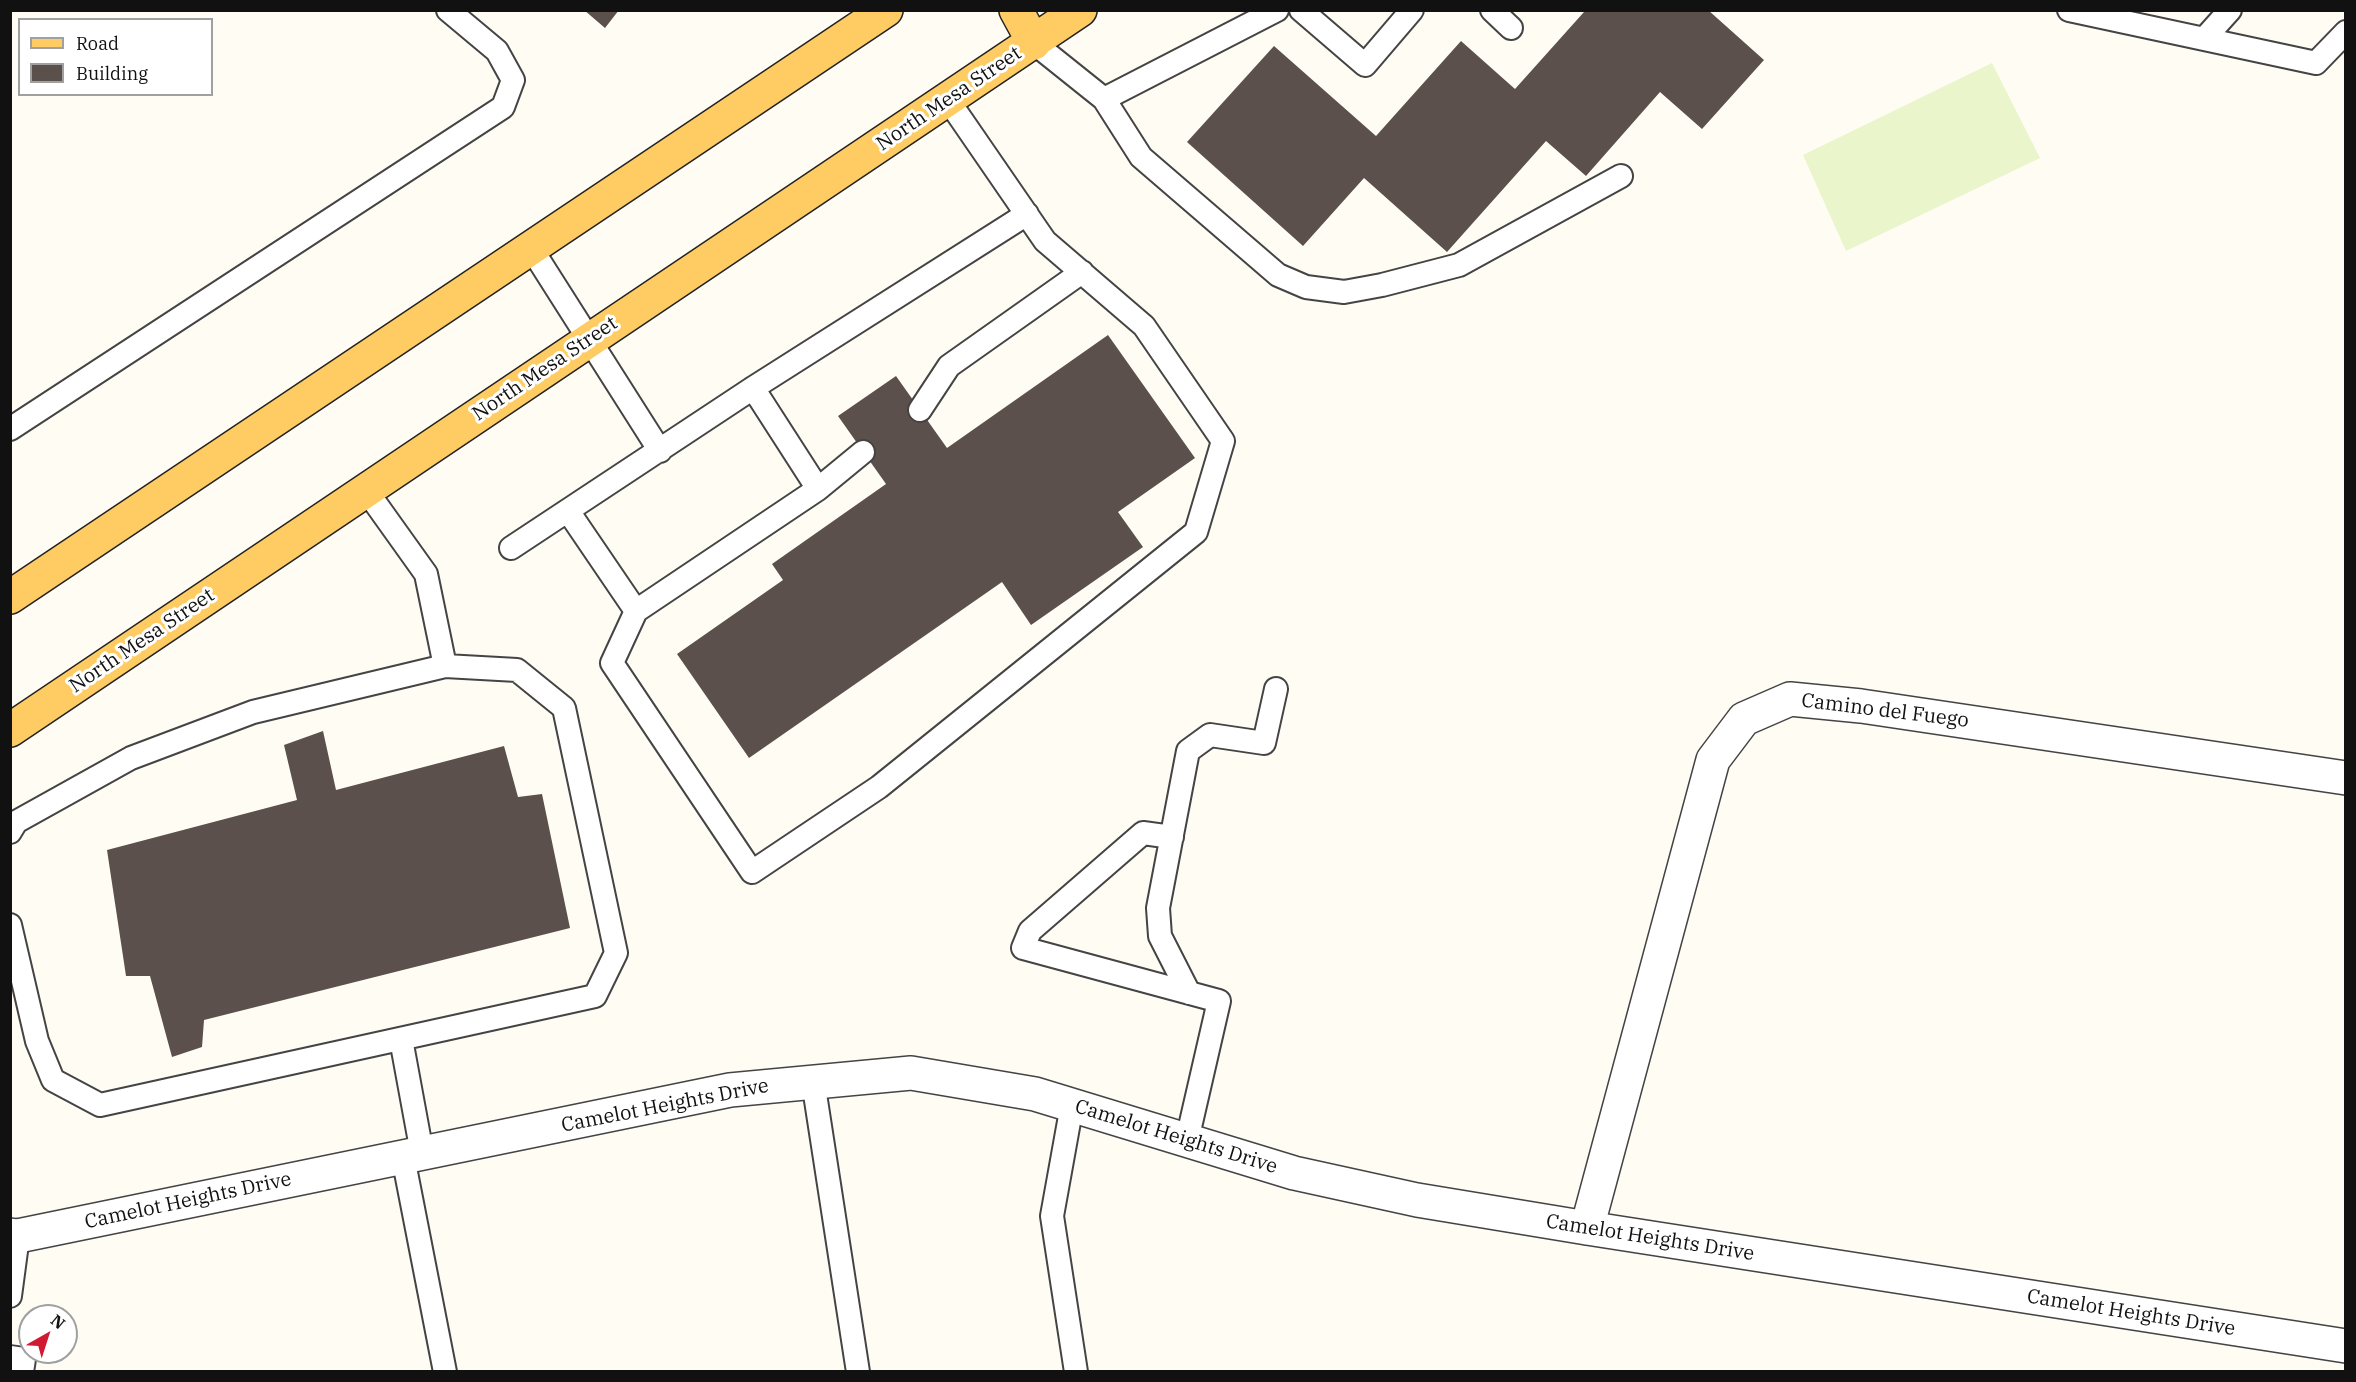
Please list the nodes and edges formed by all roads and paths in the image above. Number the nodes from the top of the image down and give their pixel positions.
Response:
1 (448, 10) edge
2 (886, 10) edge
3 (1016, 10) edge
4 (1080, 10) edge
5 (1277, 10) edge
6 (1301, 10) edge
7 (1412, 10) edge
8 (1492, 10) edge
9 (2070, 10) edge
10 (2230, 10) edge
11 (1511, 28) dead end
12 (2346, 32) edge
13 (2204, 39) junction
14 (1034, 43) junction
15 (1104, 99) junction
16 (948, 100) junction
17 (1621, 176) dead end
18 (1027, 214) junction
19 (531, 248) junction
20 (1082, 273) junction
21 (588, 339) junction
22 (753, 388) junction
23 (920, 410) dead end
24 (10, 429) edge
25 (660, 452) junction
26 (863, 452) dead end
27 (818, 489) junction
28 (366, 490) junction
29 (568, 511) junction
30 (511, 548) dead end
31 (10, 597) edge
32 (636, 611) junction
33 (445, 666) junction
34 (1276, 689) dead end
35 (10, 730) edge
36 (2346, 778) edge
37 (10, 832) edge
38 (1172, 837) junction
39 (10, 925) edge
40 (1189, 993) junction
41 (401, 1039) junction
42 (813, 1081) junction
43 (1072, 1104) junction
44 (1187, 1140) junction
45 (413, 1155) junction
46 (1587, 1228) junction
47 (14, 1235) edge
48 (10, 1296) edge
49 (2346, 1346) edge
50 (10, 1357) edge
51 (22, 1371) edge
52 (445, 1371) edge
53 (858, 1371) edge
54 (1076, 1371) edge

1 - 24 lane
2 - 19 main road
3 - 14 main road
4 - 14 main road, North Mesa Street
5 - 15 lane
6 - 7 lane
8 - 11 lane
9 - 13 lane
10 - 13 lane
12 - 13 lane
14 - 15 lane
14 - 16 main road, North Mesa Street
15 - 17 lane
16 - 18 lane
16 - 21 main road, North Mesa Street
18 - 20 lane
18 - 22 lane
19 - 21 lane
19 - 31 main road
20 - 23 lane
20 - 32 lane
21 - 25 lane
21 - 28 main road, North Mesa Street
22 - 25 lane
22 - 27 lane
25 - 29 lane
26 - 27 lane
27 - 32 lane
28 - 33 lane
28 - 35 main road, North Mesa Street
29 - 30 lane
29 - 32 lane
33 - 37 lane
33 - 41 lane
34 - 38 lane
36 - 46 street, Camino del Fuego
38 - 40 lane
38 - 40 lane
39 - 41 lane
40 - 44 lane
41 - 45 lane
42 - 43 street, Camelot Heights Drive
42 - 45 street, Camelot Heights Drive
42 - 53 lane
43 - 44 street, Camelot Heights Drive
43 - 54 lane
44 - 46 street, Camelot Heights Drive
45 - 47 street, Camelot Heights Drive
45 - 52 lane
46 - 49 street, Camelot Heights Drive
47 - 48 lane
50 - 51 lane

